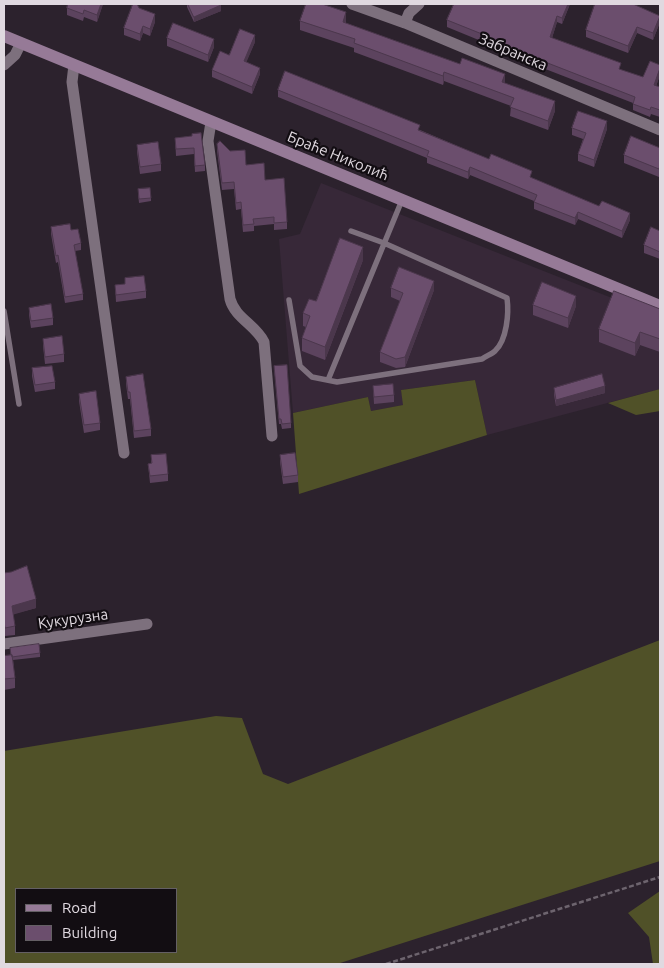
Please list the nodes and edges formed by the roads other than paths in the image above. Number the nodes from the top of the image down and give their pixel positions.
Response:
1 (352, 4) edge
2 (419, 4) edge
3 (404, 23) junction
4 (4, 36) edge
5 (21, 43) junction
6 (4, 65) edge
7 (74, 65) junction
8 (211, 122) junction
9 (660, 130) edge
10 (402, 200) junction
11 (351, 231) dead end
12 (384, 243) junction
13 (288, 300) dead end
14 (660, 306) edge
15 (4, 311) edge
16 (328, 380) junction
17 (19, 404) dead end
18 (272, 436) dead end
19 (124, 453) dead end
20 (147, 624) dead end
21 (4, 644) edge

1 - 3 street, Забранска
2 - 3 street
3 - 9 street, Забранска
4 - 5 main road, Браће Николић
5 - 6 street
5 - 7 main road, Браће Николић
7 - 8 main road, Браће Николић
7 - 19 street
8 - 10 main road, Браће Николић
8 - 18 street
10 - 12 lane
10 - 14 main road, Браће Николић
11 - 12 lane
12 - 16 lane
12 - 16 lane
13 - 16 lane
15 - 17 lane
20 - 21 street, Кукурузна

